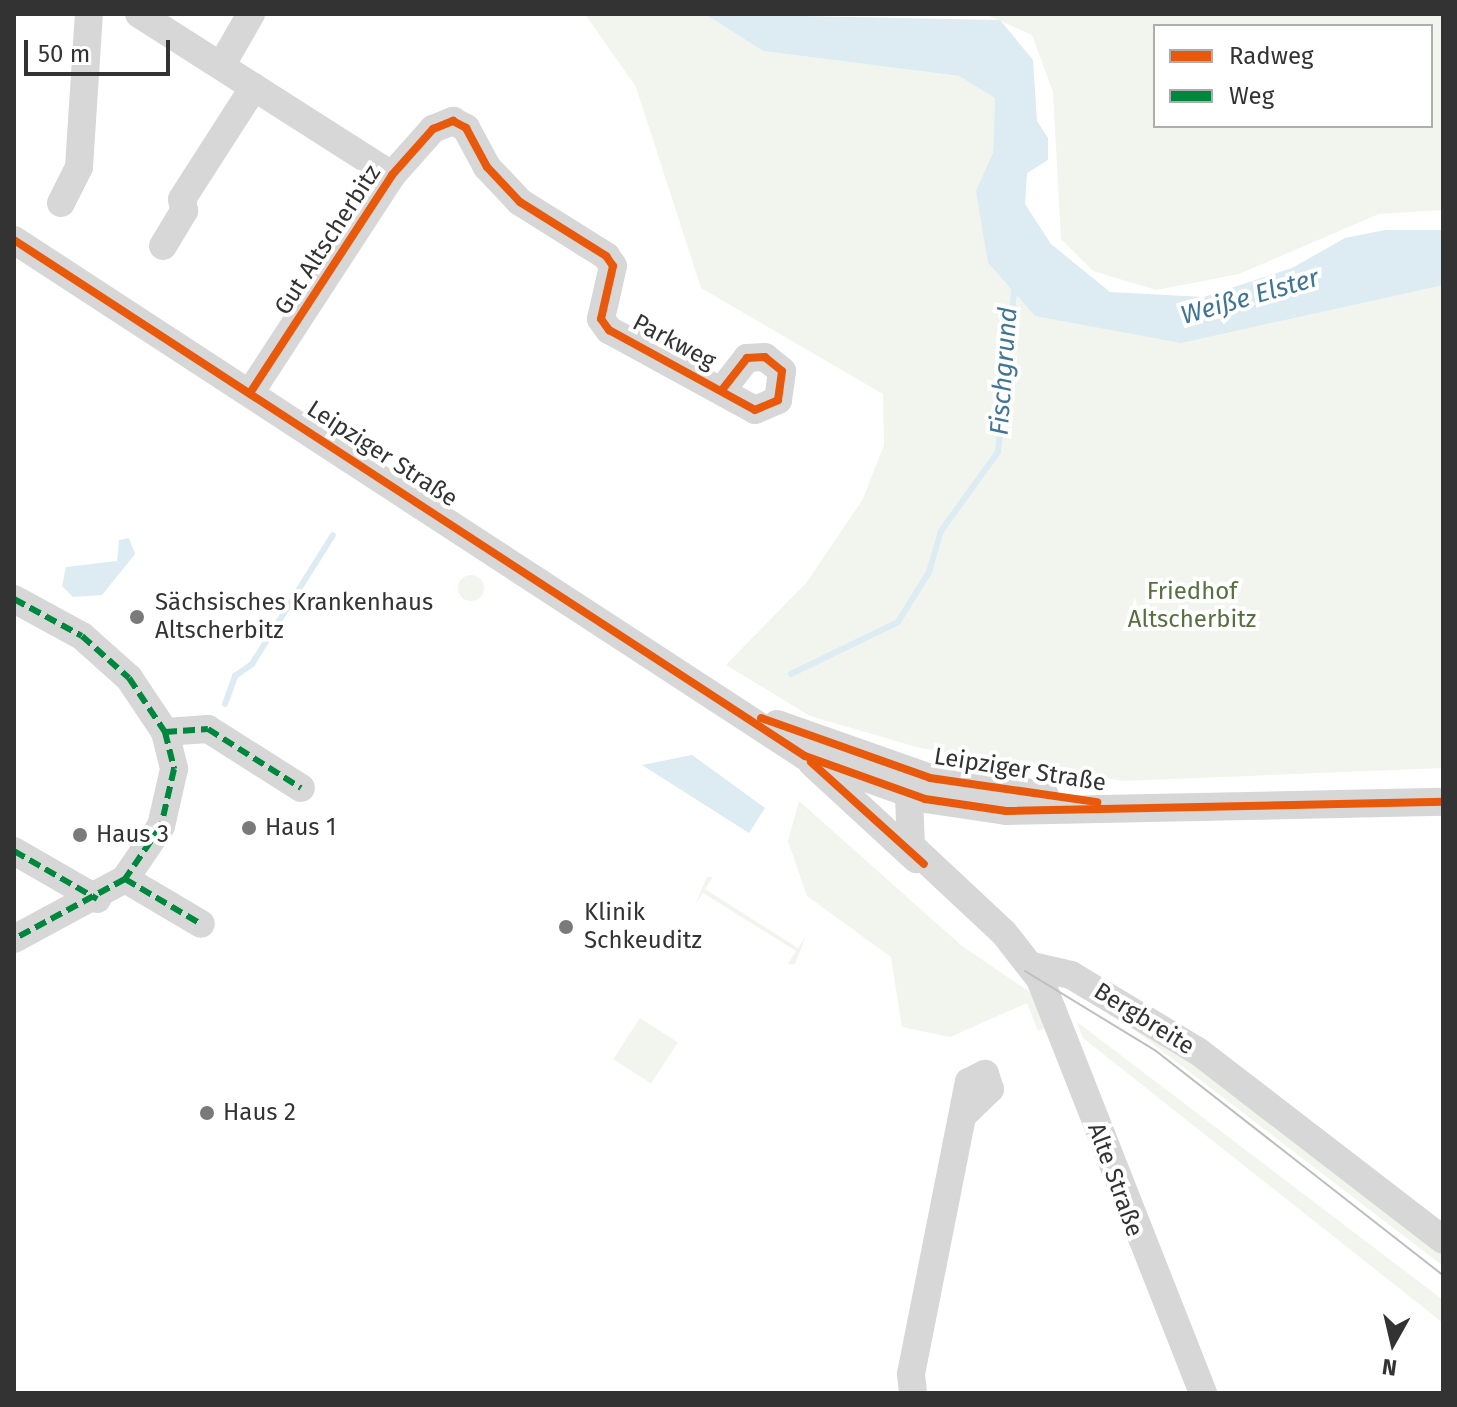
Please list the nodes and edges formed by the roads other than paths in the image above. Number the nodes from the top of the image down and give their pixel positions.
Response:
1 (89, 14) edge
2 (139, 14) edge
3 (251, 14) edge
4 (221, 66) junction
5 (254, 87) junction
6 (453, 121) joint
7 (392, 175) junction
8 (61, 203) dead end
9 (14, 240) edge
10 (163, 246) dead end
11 (722, 390) dead end
12 (250, 393) junction
13 (14, 599) edge
14 (728, 704) junction
15 (165, 732) junction
16 (805, 756) junction
17 (873, 771) junction
18 (907, 782) junction
19 (301, 788) dead end
20 (1443, 802) edge
21 (1127, 807) junction
22 (870, 818) junction
23 (14, 851) edge
24 (924, 864) junction
25 (125, 879) junction
26 (97, 899) junction
27 (201, 924) dead end
28 (14, 939) edge
29 (1032, 966) junction
30 (963, 1115) dead end
31 (1443, 1240) edge
32 (913, 1393) edge
33 (1203, 1393) edge

1 - 8 street
2 - 4 street, Gut Altscherbitz
3 - 4 street
4 - 5 street, Gut Altscherbitz
5 - 7 street, Gut Altscherbitz
5 - 10 street
6 - 7 street, Gut Altscherbitz
6 - 11 street, Parkweg
7 - 12 street, Gut Altscherbitz
9 - 12 street, Leipziger Straße
12 - 14 street, Leipziger Straße
13 - 15 street
14 - 16 street, Leipziger Straße
14 - 17 street, Leipziger Straße
15 - 19 street
15 - 25 street
16 - 17 street, Leipziger Straße
16 - 22 street, Leipziger Straße
17 - 18 street, Leipziger Straße
17 - 22 street
18 - 21 street, Leipziger Straße
18 - 21 street, Leipziger Straße
18 - 24 street
20 - 21 street, Leipziger Straße
22 - 24 street, Leipziger Straße
23 - 26 street
24 - 29 street
25 - 26 street
25 - 27 street
26 - 28 street
29 - 31 street, Bergbreite
29 - 33 street, Alte Straße
30 - 32 street

